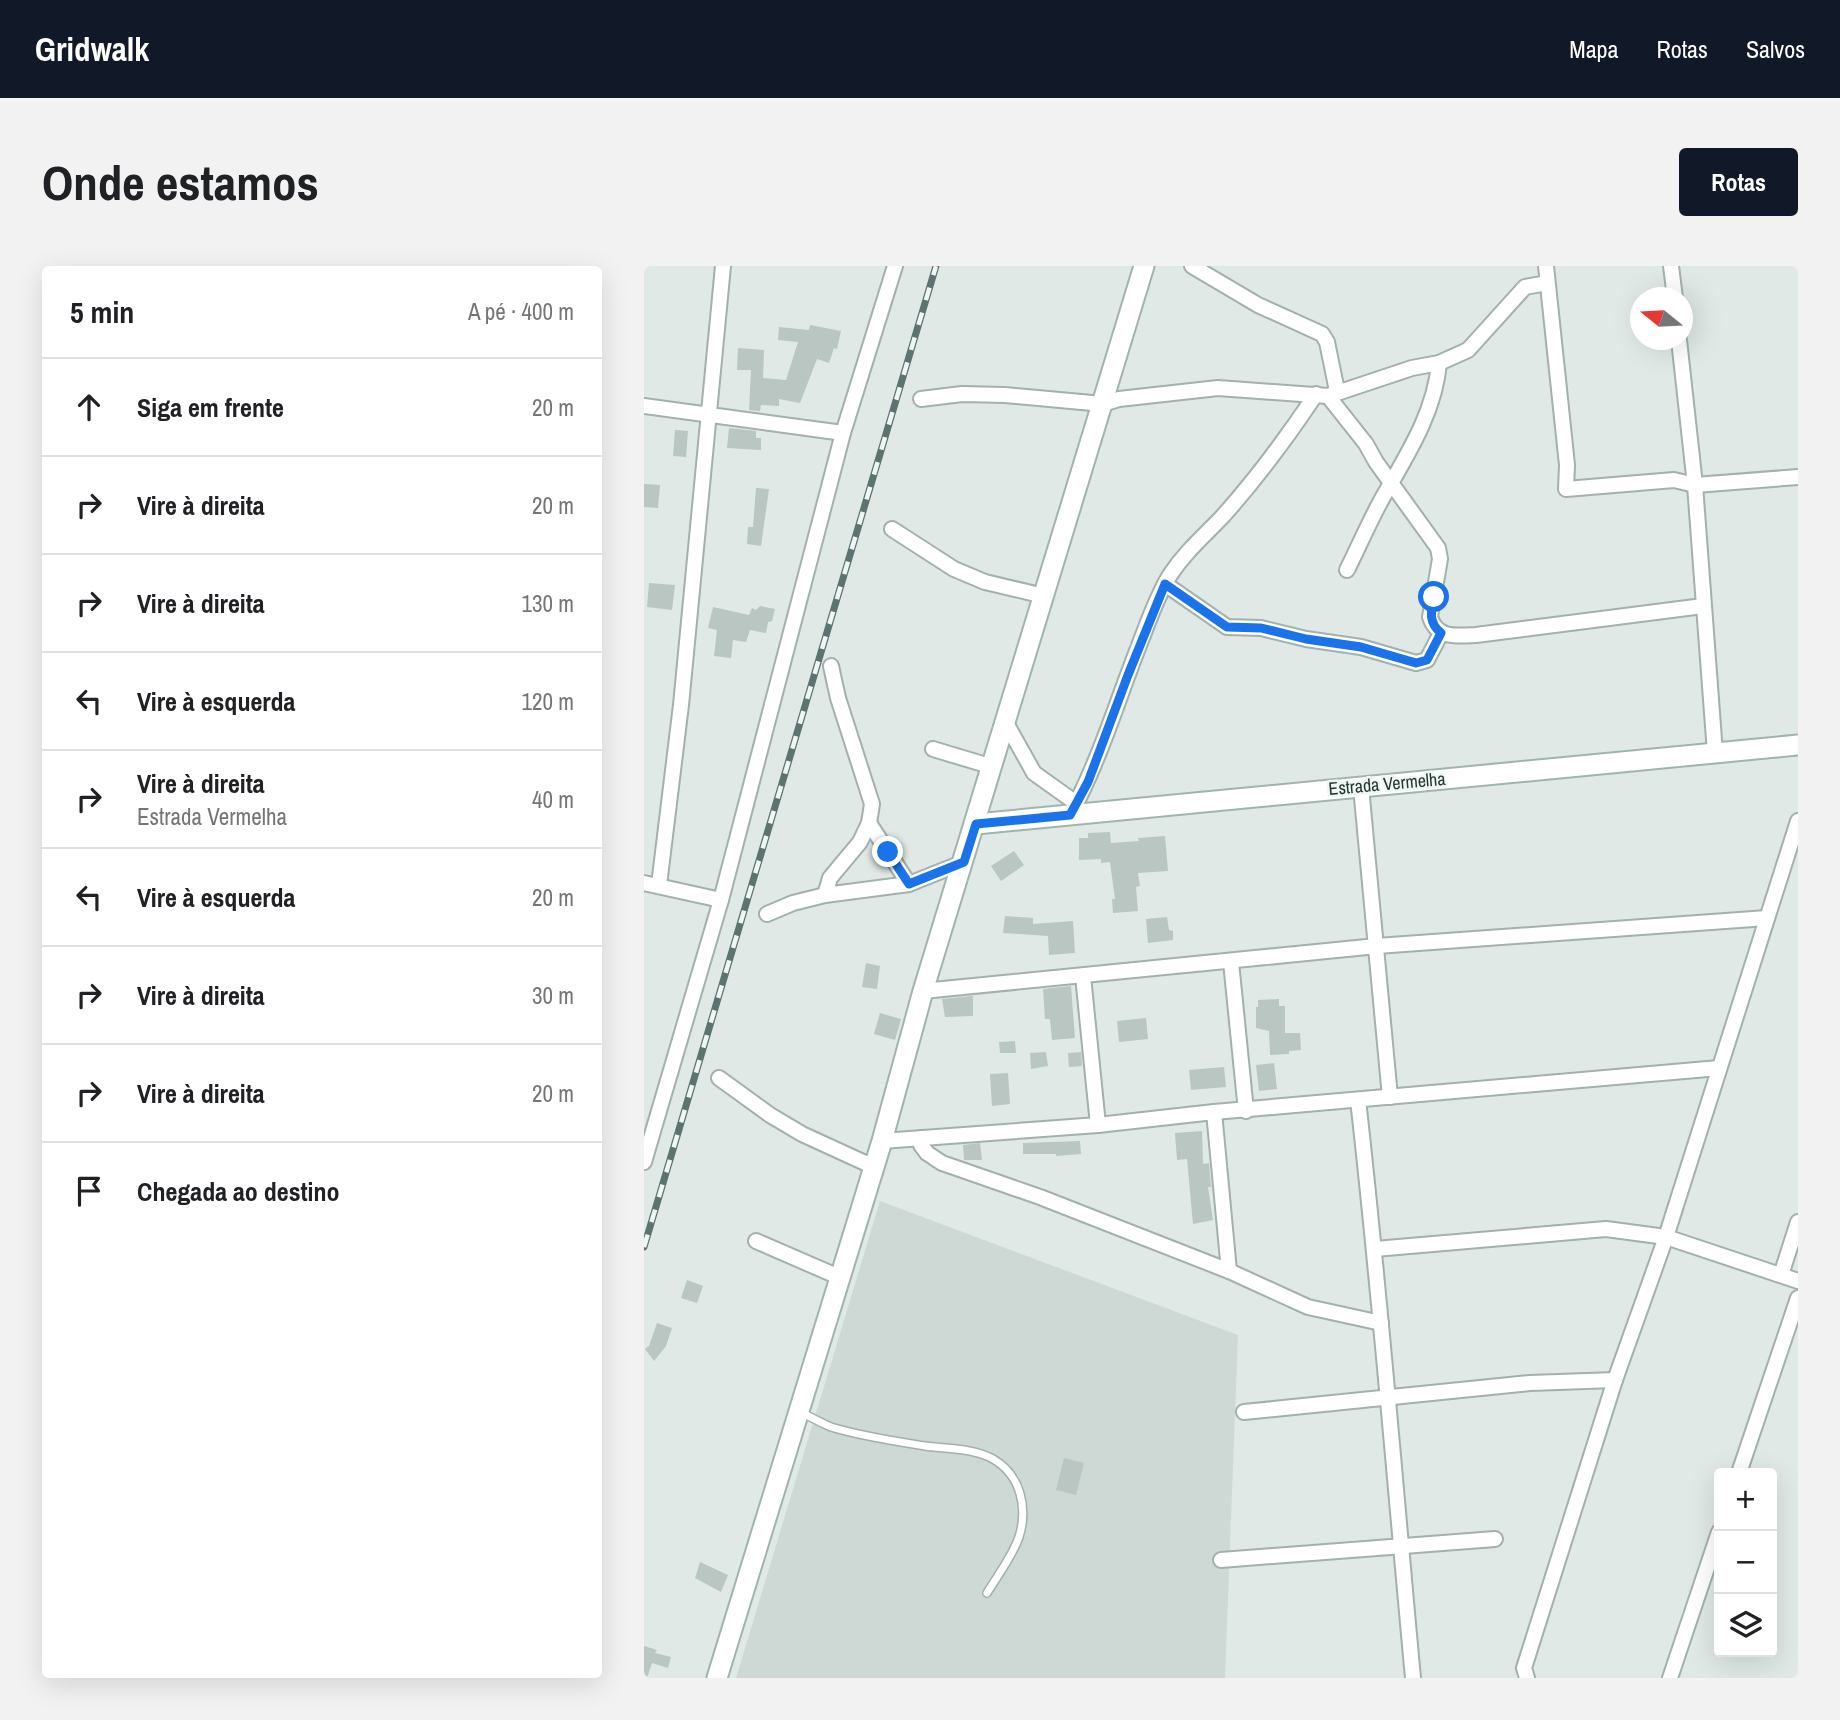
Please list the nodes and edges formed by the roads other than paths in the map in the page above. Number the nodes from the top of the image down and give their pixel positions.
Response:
1 (723, 266) edge
2 (895, 266) edge
3 (1144, 266) edge
4 (1192, 266) edge
5 (1546, 266) edge
6 (1671, 266) edge
7 (1547, 283) junction
8 (1674, 287) edge
9 (1680, 350) edge
10 (1439, 363) junction
11 (1327, 394) junction
12 (921, 399) dead end
13 (1103, 404) junction
14 (644, 407) edge
15 (708, 415) junction
16 (844, 433) junction
17 (1798, 477) edge
18 (1391, 484) junction
19 (1695, 485) junction
20 (892, 529) dead end
21 (1348, 570) dead end
22 (1165, 584) junction
23 (1044, 596) junction
24 (1703, 606) junction
25 (1441, 633) junction
26 (831, 666) dead end
27 (1006, 723) junction
28 (1798, 745) edge
29 (933, 749) dead end
30 (1715, 753) junction
31 (993, 767) junction
32 (1361, 787) junction
33 (1073, 809) junction
34 (1798, 821) edge
35 (869, 824) junction
36 (976, 824) junction
37 (964, 862) junction
38 (652, 884) edge
39 (909, 884) junction
40 (825, 895) junction
41 (721, 900) junction
42 (767, 914) dead end
43 (1767, 918) junction
44 (1377, 946) junction
45 (1231, 962) junction
46 (1083, 975) junction
47 (923, 991) junction
48 (1719, 1068) junction
49 (719, 1078) dead end
50 (1390, 1097) junction
51 (1358, 1100) junction
52 (1246, 1111) junction
53 (1214, 1112) junction
54 (1098, 1125) junction
55 (920, 1138) junction
56 (882, 1141) junction
57 (644, 1162) edge
58 (874, 1167) junction
59 (1798, 1222) edge
60 (1666, 1237) junction
61 (756, 1241) dead end
62 (1375, 1249) junction
63 (1229, 1271) junction
64 (1781, 1275) junction
65 (839, 1277) junction
66 (1798, 1281) edge
67 (1798, 1298) edge
68 (1381, 1323) junction
69 (1615, 1380) junction
70 (1386, 1398) junction
71 (798, 1411) junction
72 (1244, 1412) dead end
73 (1741, 1468) edge
74 (1495, 1539) dead end
75 (1401, 1544) junction
76 (1714, 1547) edge
77 (1221, 1560) dead end
78 (988, 1593) dead end
79 (717, 1678) edge
80 (1413, 1678) edge
81 (1528, 1678) edge
82 (1670, 1678) edge

1 - 15 street
2 - 16 street
3 - 13 street
4 - 11 street
5 - 7 street
6 - 8 street
7 - 10 street
7 - 19 street
9 - 19 street
10 - 11 street
10 - 18 street
11 - 13 street
11 - 18 street
11 - 22 street
12 - 13 street
13 - 23 street
14 - 15 street
15 - 16 street
15 - 38 street
16 - 41 street
17 - 19 street
18 - 21 street
18 - 25 street
19 - 24 street
20 - 23 street
22 - 25 street
22 - 33 street
23 - 27 street
24 - 25 street
24 - 30 street
26 - 35 street
27 - 31 street
27 - 33 street
28 - 30 street, Estrada Vermelha
29 - 31 street
30 - 32 street, Estrada Vermelha
31 - 36 street
32 - 33 street, Estrada Vermelha
32 - 44 street
33 - 36 street, Estrada Vermelha
34 - 43 street
35 - 39 street
35 - 40 street
36 - 37 street
37 - 39 street
37 - 47 street
38 - 41 street
39 - 40 street
40 - 42 street
41 - 57 street
43 - 44 street
43 - 48 street
44 - 45 street
44 - 50 street
45 - 46 street
45 - 52 street
46 - 47 street
46 - 54 street
47 - 56 street
48 - 50 street
48 - 60 street
49 - 58 street
50 - 51 street
51 - 52 street
51 - 62 street
52 - 53 street
53 - 54 street
53 - 63 street
54 - 55 street
55 - 56 street
55 - 63 street
56 - 58 street
58 - 65 street
59 - 64 street
60 - 62 street
60 - 64 street
60 - 69 street
61 - 65 street
62 - 68 street
63 - 68 street
64 - 66 street
65 - 71 street
67 - 73 street
68 - 70 street
69 - 70 street
69 - 81 street
70 - 72 street
70 - 75 street
71 - 78 lane
71 - 79 street
74 - 75 street
75 - 77 street
75 - 80 street
76 - 82 street

